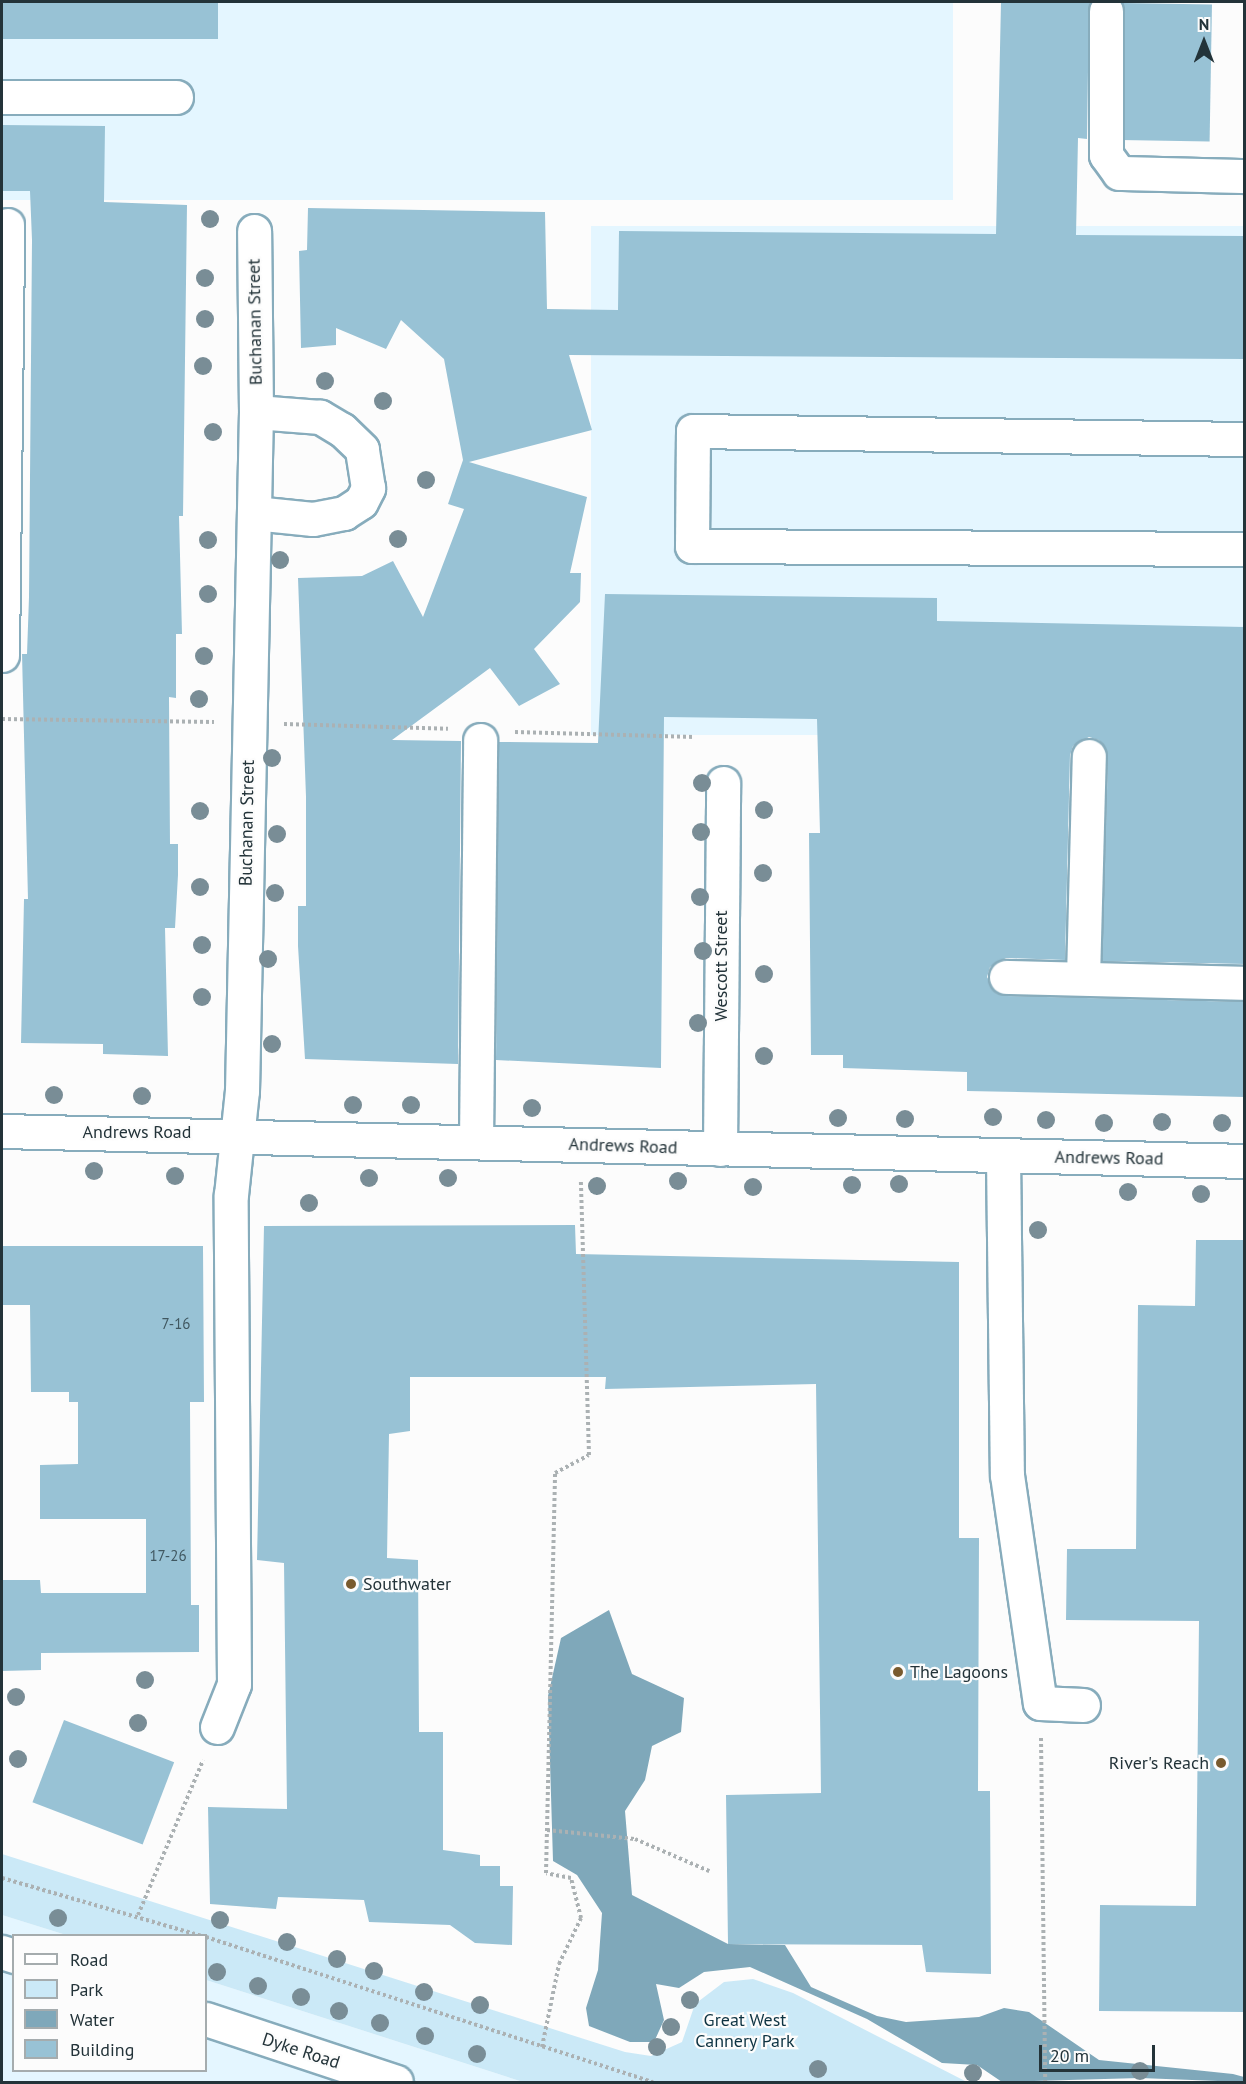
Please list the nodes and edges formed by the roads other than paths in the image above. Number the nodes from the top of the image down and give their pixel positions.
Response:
1 (1106, 11) dead end
2 (2, 97) edge
3 (176, 97) dead end
4 (1245, 176) edge
5 (7, 225) dead end
6 (254, 231) dead end
7 (256, 412) junction
8 (1245, 439) edge
9 (254, 513) junction
10 (1245, 549) edge
11 (2, 655) edge
12 (480, 740) dead end
13 (1089, 756) dead end
14 (723, 783) dead end
15 (1006, 976) dead end
16 (1083, 978) junction
17 (1245, 983) edge
18 (2, 1131) edge
19 (239, 1133) junction
20 (476, 1142) junction
21 (720, 1149) junction
22 (1003, 1156) junction
23 (1245, 1161) edge
24 (1083, 1705) dead end
25 (217, 1727) road end
26 (207, 2019) edge
27 (396, 2082) edge

1 - 4 street
2 - 3 street
5 - 11 street
6 - 7 street, Buchanan Street
7 - 9 street, Buchanan Street
7 - 9 street, Buchanan Street
8 - 10 street
9 - 19 street, Buchanan Street
12 - 20 street
13 - 16 street
14 - 21 street, Wescott Street
15 - 16 street
16 - 17 street
18 - 19 street, Andrews Road
19 - 20 street, Andrews Road
19 - 25 street, Buchanan Street
20 - 21 street, Andrews Road
21 - 22 street, Andrews Road
22 - 23 street, Andrews Road
22 - 24 street
26 - 27 street, Dyke Road

